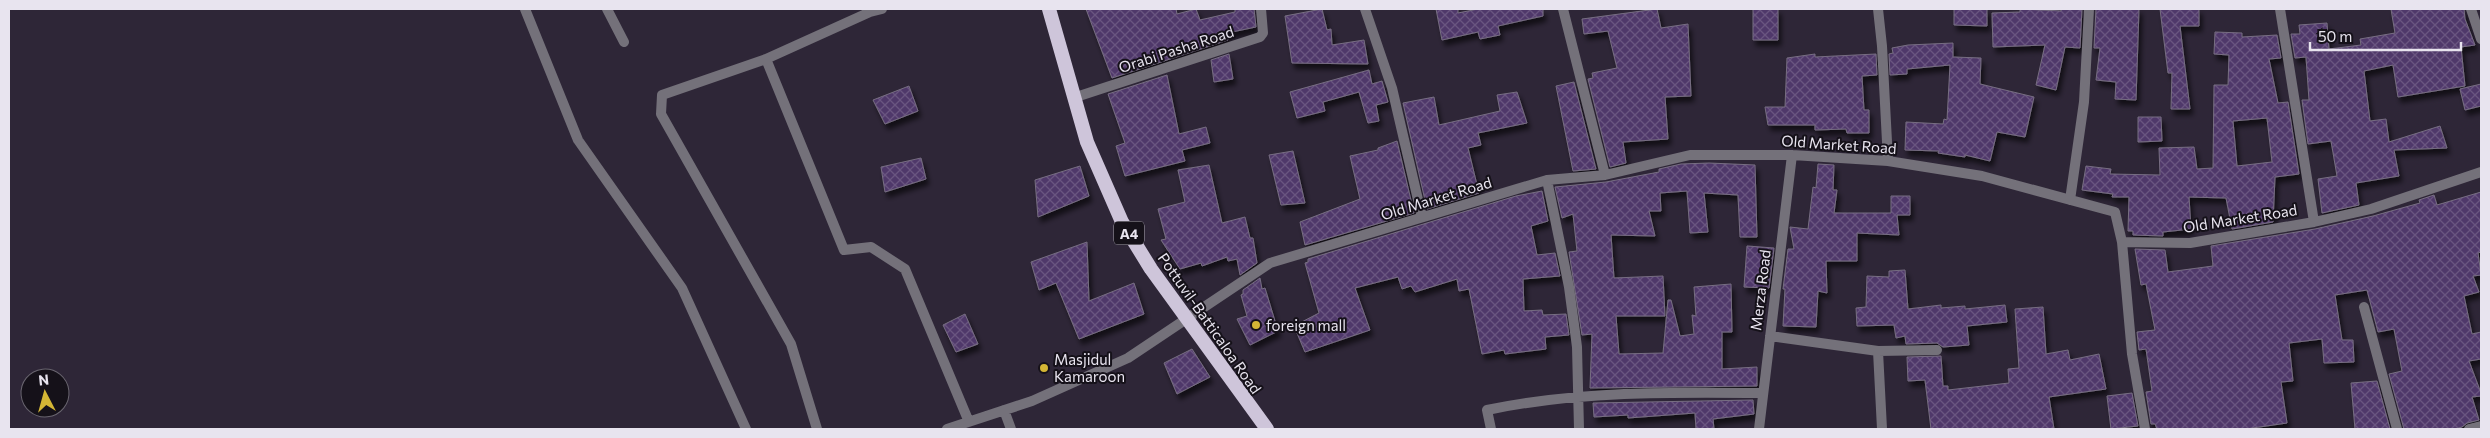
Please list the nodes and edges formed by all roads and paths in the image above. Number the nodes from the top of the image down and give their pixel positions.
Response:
1 (525, 9) edge
2 (608, 9) edge
3 (882, 9) edge
4 (1049, 9) edge
5 (1261, 9) edge
6 (1365, 9) edge
7 (1563, 9) edge
8 (1878, 9) edge
9 (2089, 9) edge
10 (2280, 9) edge
11 (2471, 9) edge
12 (2481, 39) edge
13 (624, 42) dead end
14 (766, 59) junction
15 (1073, 98) junction
16 (1792, 155) junction
17 (1888, 162) junction
18 (2481, 172) edge
19 (1605, 175) junction
20 (1547, 180) junction
21 (2070, 200) junction
22 (1422, 217) junction
23 (2314, 222) junction
24 (2122, 242) junction
25 (2364, 307) dead end
26 (1186, 318) junction
27 (1770, 336) junction
28 (1937, 350) dead end
29 (1878, 351) junction
30 (1763, 393) junction
31 (1578, 396) junction
32 (1004, 410) junction
33 (969, 422) junction
34 (2481, 426) edge
35 (746, 429) edge
36 (816, 429) edge
37 (947, 429) edge
38 (1010, 429) edge
39 (1266, 429) edge
40 (1490, 429) edge
41 (1579, 429) edge
42 (1759, 429) edge
43 (1882, 429) edge
44 (2145, 429) edge
45 (2397, 429) edge
46 (2469, 429) edge

1 - 35 street
2 - 13 street
3 - 14 street
4 - 15 highway, Pottuvil-Batticaloa Road / A4
5 - 15 street, Orabi Pasha Road
6 - 22 street
7 - 19 street
8 - 17 street
9 - 21 street
10 - 23 street
11 - 12 street
14 - 33 street
14 - 36 street
15 - 26 highway, Pottuvil-Batticaloa Road / A4
16 - 17 street, Old Market Road
16 - 19 street, Old Market Road
16 - 27 street, Merza Road
17 - 21 street, Old Market Road
18 - 23 street, Old Market Road
19 - 20 street, Old Market Road
20 - 22 street, Old Market Road
20 - 31 street
21 - 24 street, Old Market Road
22 - 26 street, Old Market Road
23 - 24 street, Old Market Road
24 - 44 street
25 - 45 street
26 - 32 street, Old Market Road
26 - 39 highway, Pottuvil-Batticaloa Road / A4
27 - 29 street
27 - 30 street, Merza Road
28 - 29 street
29 - 43 street
30 - 31 street
30 - 42 street, Merza Road
31 - 40 street
31 - 41 street
32 - 33 street, Old Market Road
32 - 38 street
33 - 37 street, Old Market Road
34 - 46 street

